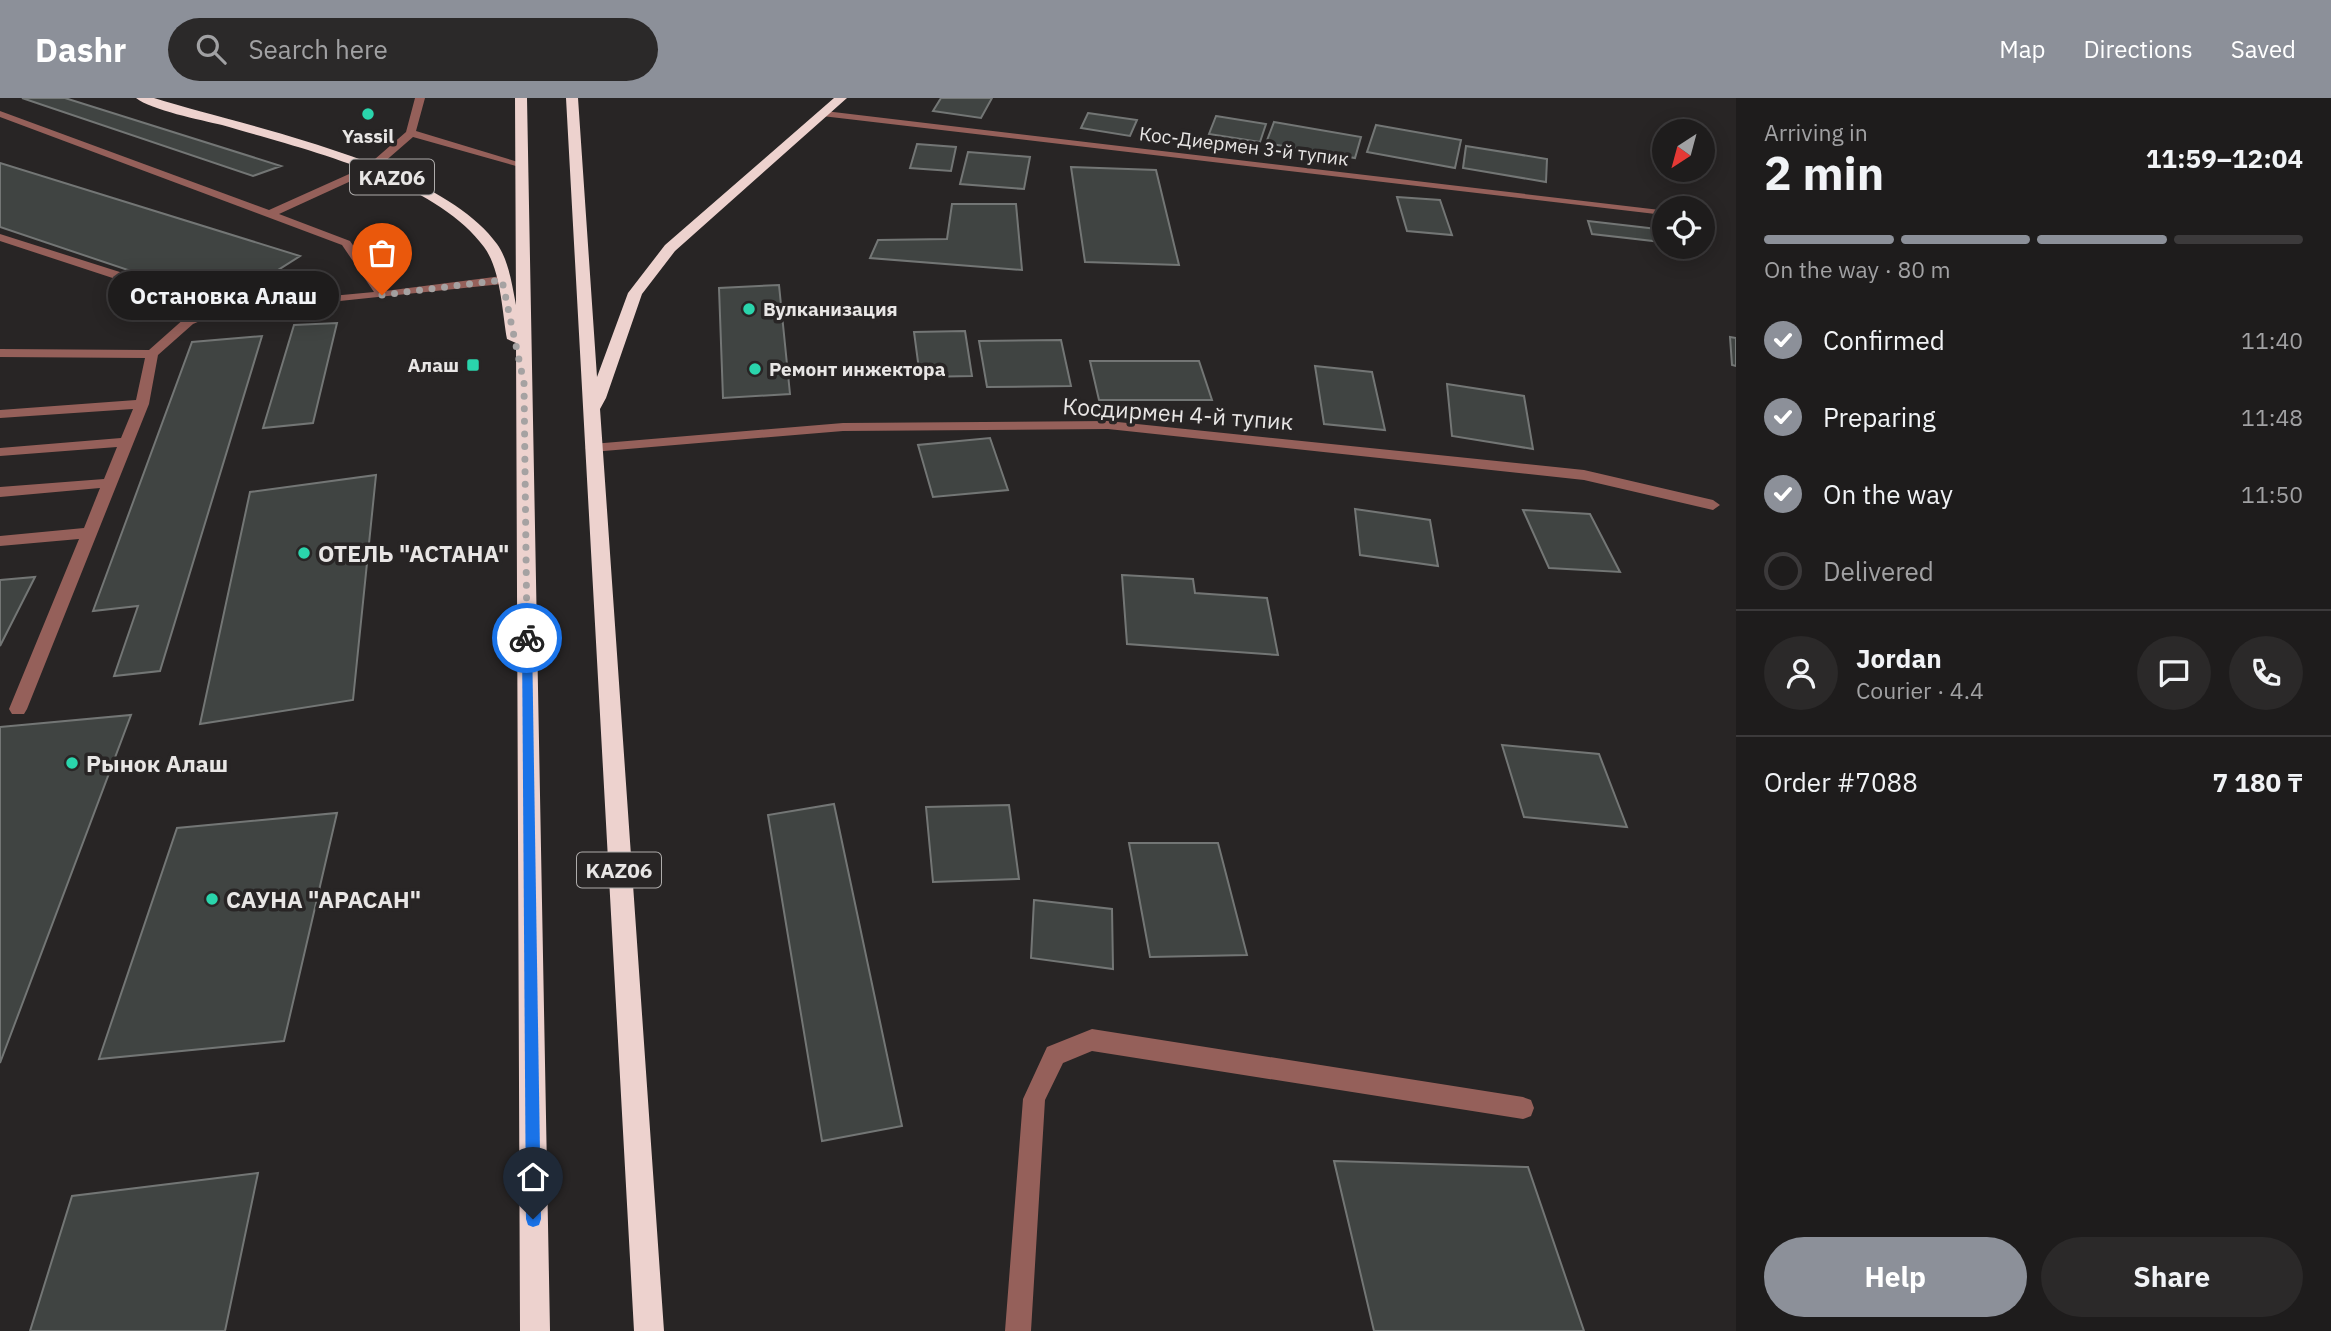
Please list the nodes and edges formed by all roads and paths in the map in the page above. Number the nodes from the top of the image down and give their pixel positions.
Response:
1 (142, 98) edge
2 (420, 98) edge
3 (521, 98) edge
4 (572, 98) edge
5 (841, 98) edge
6 (0, 114) edge
7 (825, 114) junction
8 (411, 133) junction
9 (523, 166) junction
10 (371, 168) junction
11 (1652, 212) edge
12 (270, 214) junction
13 (0, 237) edge
14 (502, 280) junction
15 (382, 295) junction
16 (214, 312) junction
17 (1, 352) edge
18 (152, 354) junction
19 (524, 383) junction
20 (142, 404) junction
21 (591, 410) junction
22 (0, 414) edge
23 (126, 442) junction
24 (592, 448) junction
25 (0, 452) edge
26 (109, 483) junction
27 (0, 492) edge
28 (1713, 505) dead end
29 (90, 533) junction
30 (0, 541) edge
31 (18, 709) dead end
32 (1523, 1108) dead end
33 (535, 1331) edge
34 (649, 1331) edge
35 (1018, 1331) edge

1 - 10 highway, KАZ06
2 - 8 street
3 - 9 highway, KАZ06
4 - 21 highway, KАZ06
5 - 7 highway
6 - 12 street
7 - 11 street, Кос-Диермен 3-й тупик
7 - 21 highway
8 - 9 street
8 - 10 street
9 - 19 highway, KАZ06
10 - 12 street
10 - 14 highway, KАZ06
12 - 15 street
13 - 16 street
14 - 15 street
14 - 19 highway, KАZ06
15 - 16 street
16 - 18 street
17 - 18 street
18 - 20 street
19 - 33 highway, KАZ06
20 - 22 street
20 - 23 street
21 - 24 highway, KАZ06
23 - 25 street
23 - 26 street
24 - 28 street, Косдирмен 4-й тупик
24 - 34 highway, KАZ06
26 - 27 street
26 - 29 street
29 - 30 street
29 - 31 street
32 - 35 street

